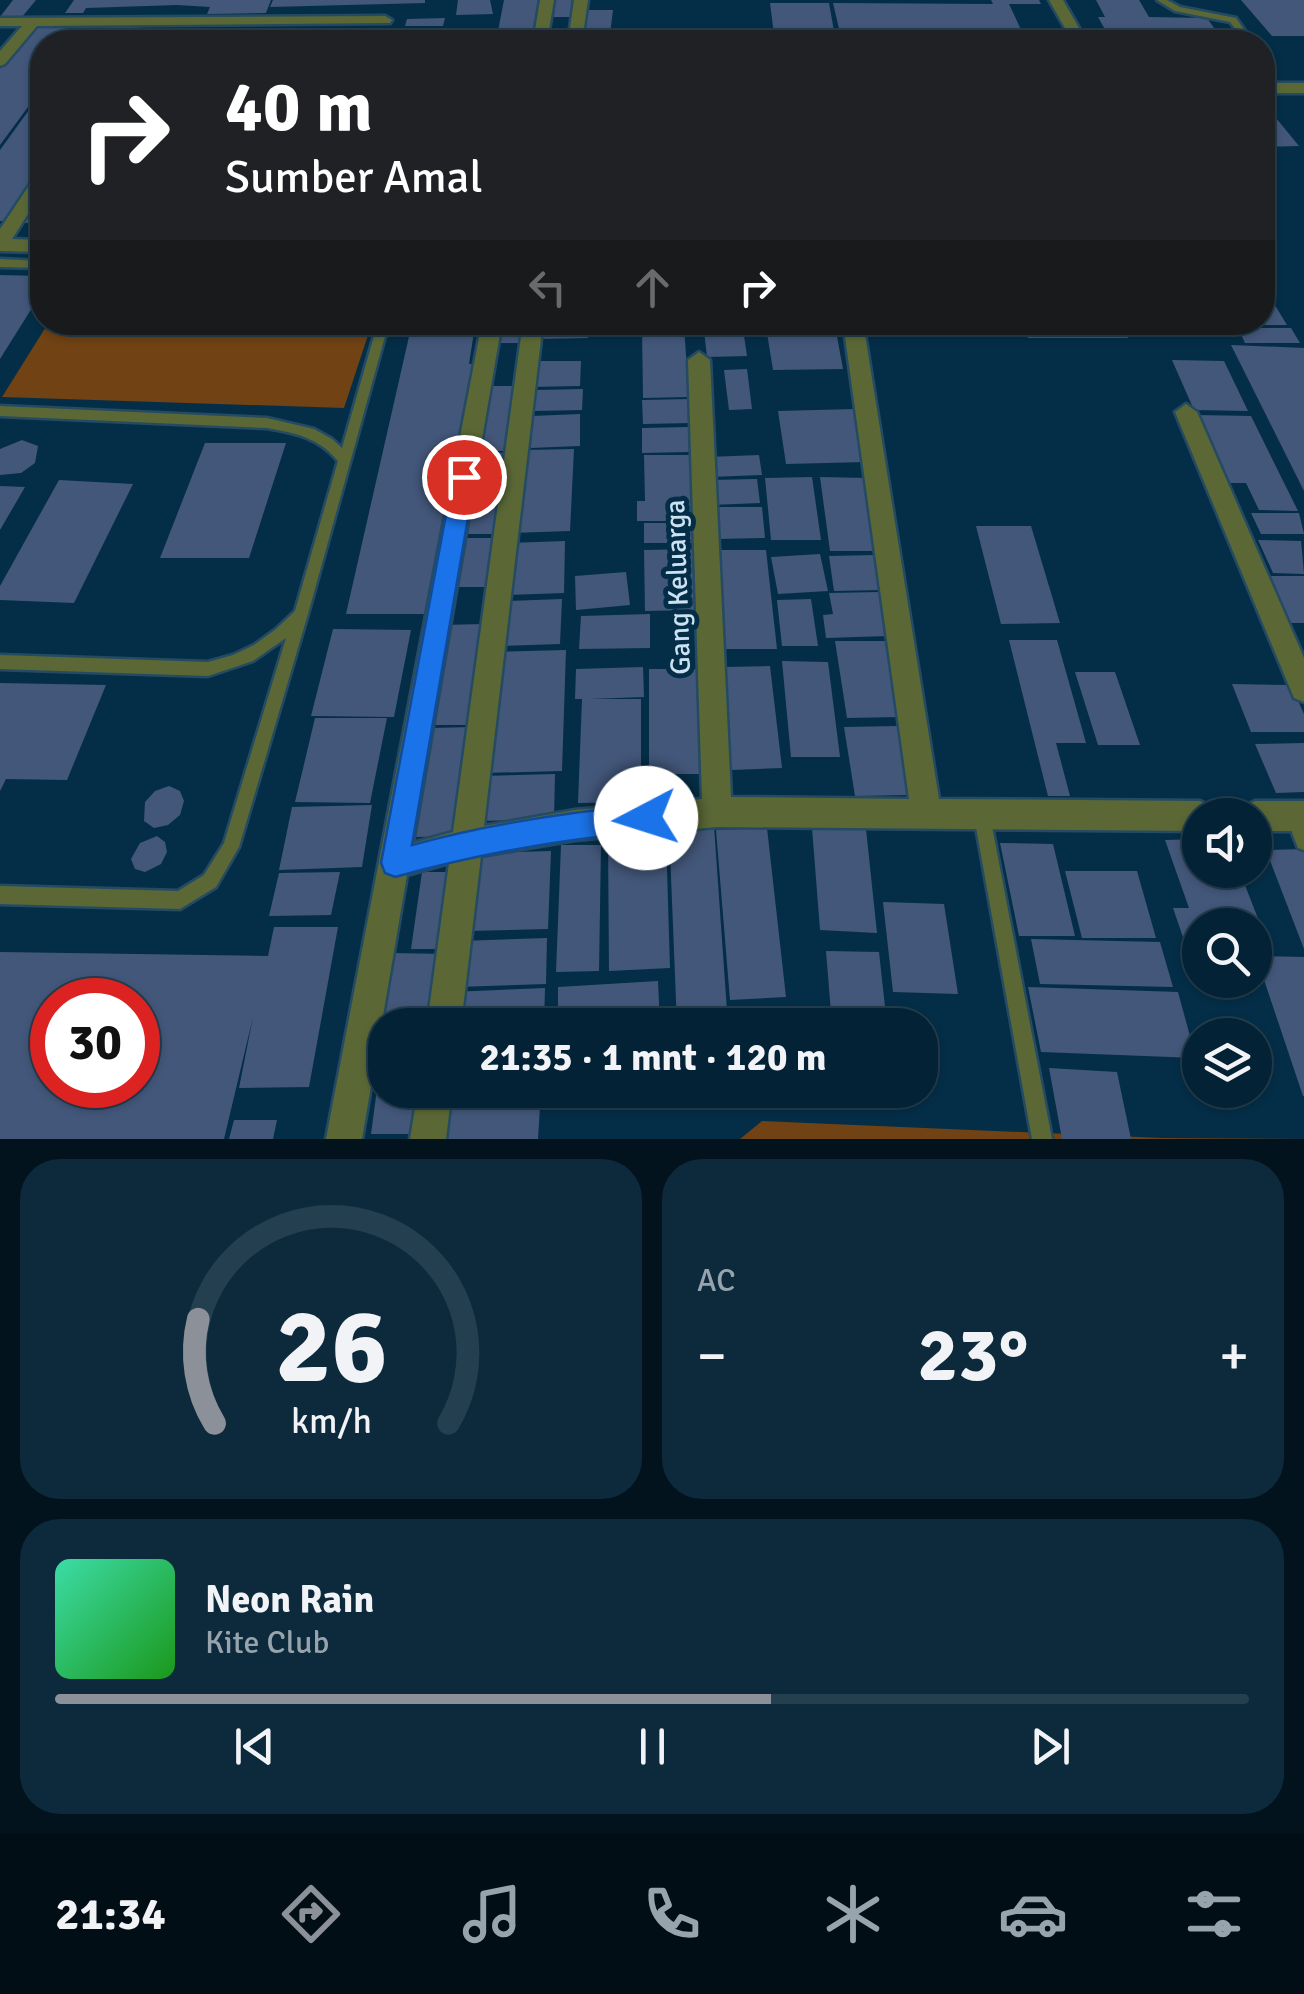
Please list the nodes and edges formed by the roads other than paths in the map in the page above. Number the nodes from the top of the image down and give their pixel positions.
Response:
1 (546, 0) edge
2 (581, 0) edge
3 (1056, 0) edge
4 (1161, 0) edge
5 (280, 20) junction
6 (384, 20) dead end
7 (0, 22) edge
8 (25, 22) junction
9 (275, 30) edge
10 (542, 30) edge
11 (577, 30) edge
12 (1073, 30) edge
13 (1240, 30) edge
14 (0, 41) edge
15 (0, 61) edge
16 (1275, 88) edge
17 (1304, 88) edge
18 (30, 197) edge
19 (30, 237) edge
20 (2, 239) edge
21 (30, 244) edge
22 (0, 263) edge
23 (30, 264) edge
24 (380, 335) edge
25 (490, 335) edge
26 (531, 335) edge
27 (856, 335) edge
28 (699, 360) dead end
29 (0, 411) edge
30 (1186, 412) dead end
31 (343, 458) junction
32 (301, 614) junction
33 (0, 662) edge
34 (1304, 689) edge
35 (718, 812) junction
36 (926, 812) junction
37 (982, 816) junction
38 (1182, 816) edge
39 (1272, 819) edge
40 (1301, 825) edge
41 (465, 844) junction
42 (395, 863) junction
43 (0, 894) edge
44 (446, 1008) edge
45 (432, 1108) edge
46 (344, 1139) edge
47 (428, 1139) edge
48 (1042, 1139) edge

1 - 10 street
2 - 11 street
3 - 12 street
4 - 13 lane
5 - 6 street
5 - 8 street
5 - 9 street
7 - 8 street
8 - 14 street
8 - 15 street
16 - 17 street
18 - 20 street
19 - 20 street
20 - 21 street
22 - 23 lane
24 - 31 lane
25 - 42 street
26 - 41 street
27 - 36 street
28 - 35 street, Gang Keluarga
29 - 31 lane
30 - 34 street
31 - 32 lane
32 - 33 lane
32 - 43 lane
35 - 36 street
35 - 41 street
36 - 37 street
37 - 38 street
37 - 48 lane
39 - 40 street
41 - 42 street
41 - 44 street
42 - 46 street
45 - 47 street

